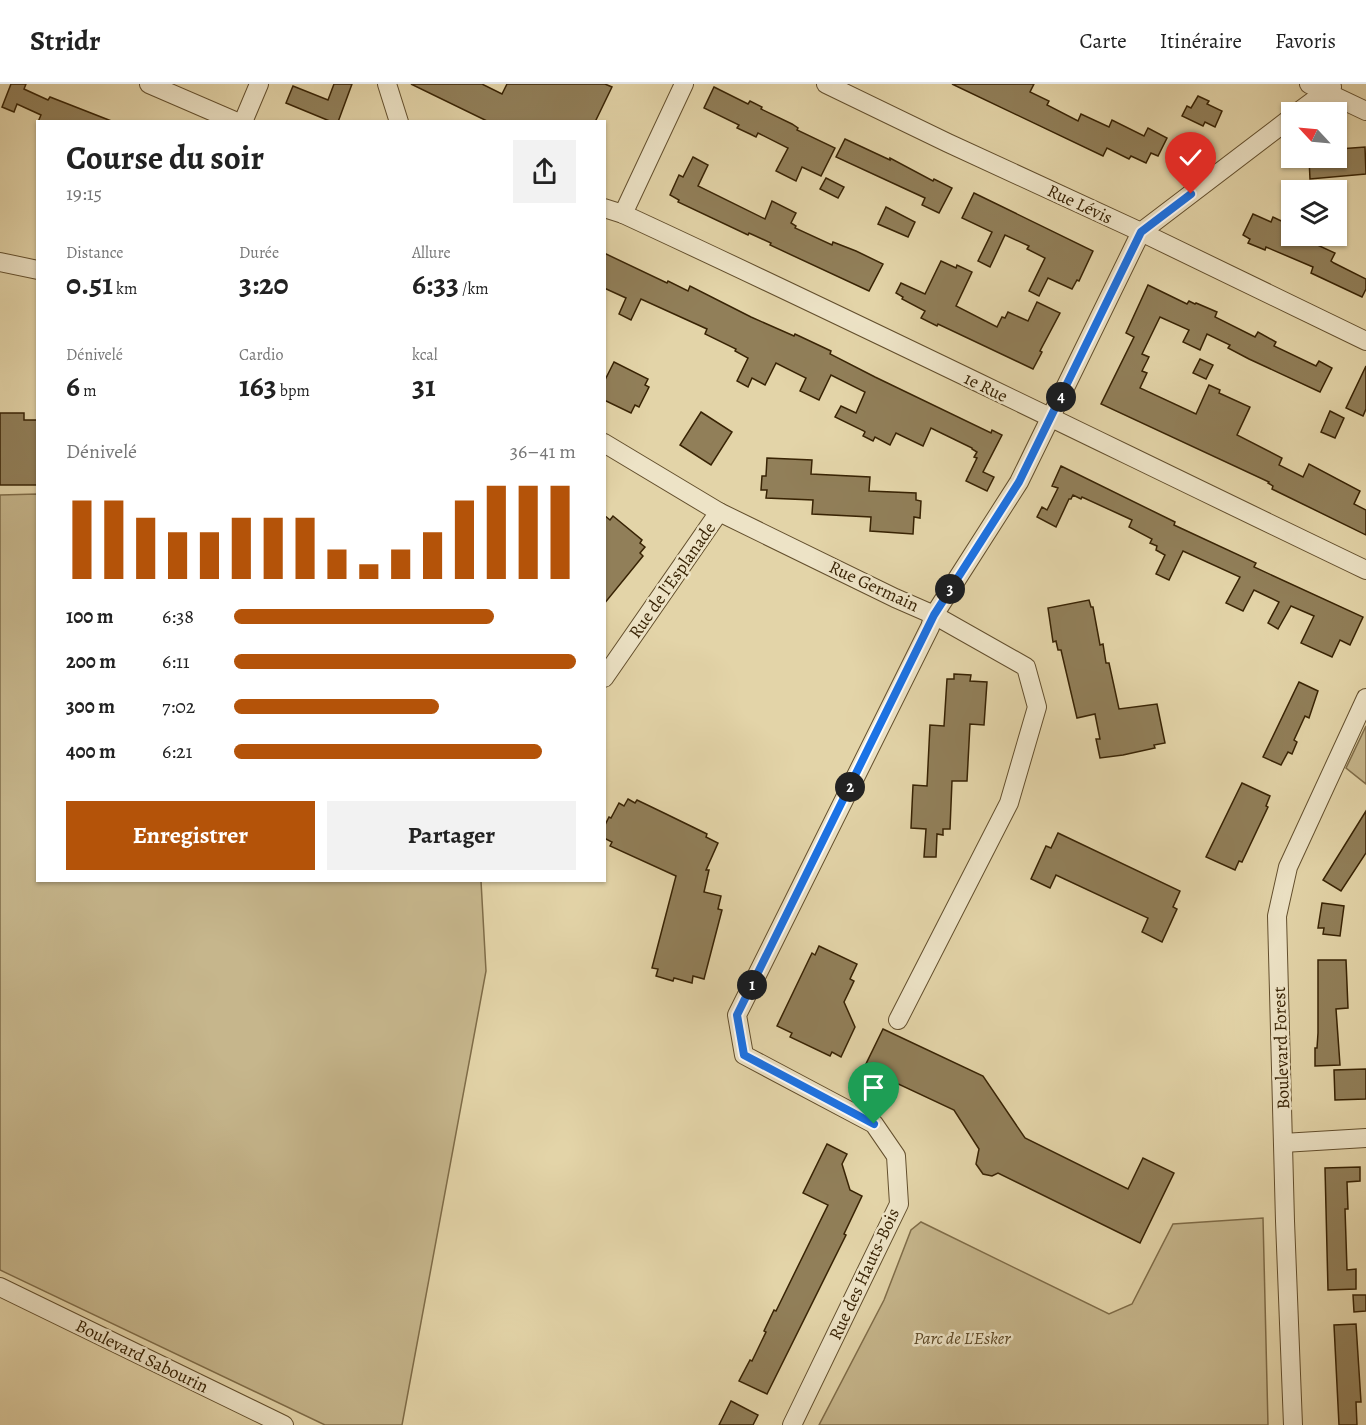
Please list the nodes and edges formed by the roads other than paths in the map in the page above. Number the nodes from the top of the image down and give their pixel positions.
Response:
1 (149, 84) edge
2 (259, 84) edge
3 (387, 84) edge
4 (684, 84) edge
5 (826, 84) edge
6 (1323, 87) edge
7 (1308, 102) edge
8 (1366, 111) edge
9 (232, 120) edge
10 (244, 120) edge
11 (398, 120) edge
12 (1281, 125) edge
13 (606, 209) edge
14 (622, 214) junction
15 (1141, 232) junction
16 (0, 262) edge
17 (36, 270) edge
18 (1366, 341) edge
19 (1051, 419) junction
20 (606, 444) edge
21 (719, 512) junction
22 (1366, 570) edge
23 (934, 615) junction
24 (606, 675) edge
25 (1366, 698) edge
26 (898, 1020) dead end
27 (1366, 1138) edge
28 (1284, 1143) junction
29 (0, 1287) edge
30 (1292, 1422) edge
31 (284, 1425) edge
32 (792, 1425) edge

1 - 9 street
2 - 10 street
3 - 11 street
4 - 14 street
5 - 15 street, Rue Lévis
6 - 7 street
6 - 8 street
12 - 15 street
13 - 14 street, 1e Rue
14 - 19 street, 1e Rue
15 - 18 street, Rue Lévis
15 - 19 street
16 - 17 street
19 - 22 street, 1e Rue
19 - 23 street
20 - 21 street, Rue Germain
21 - 23 street, Rue Germain
21 - 24 street, Rue de l'Esplanade
23 - 26 street, Rue Germain
23 - 32 street, Rue des Hauts-Bois
25 - 28 street, Boulevard Forest
27 - 28 street
28 - 30 street, Boulevard Forest
29 - 31 street, Boulevard Sabourin

